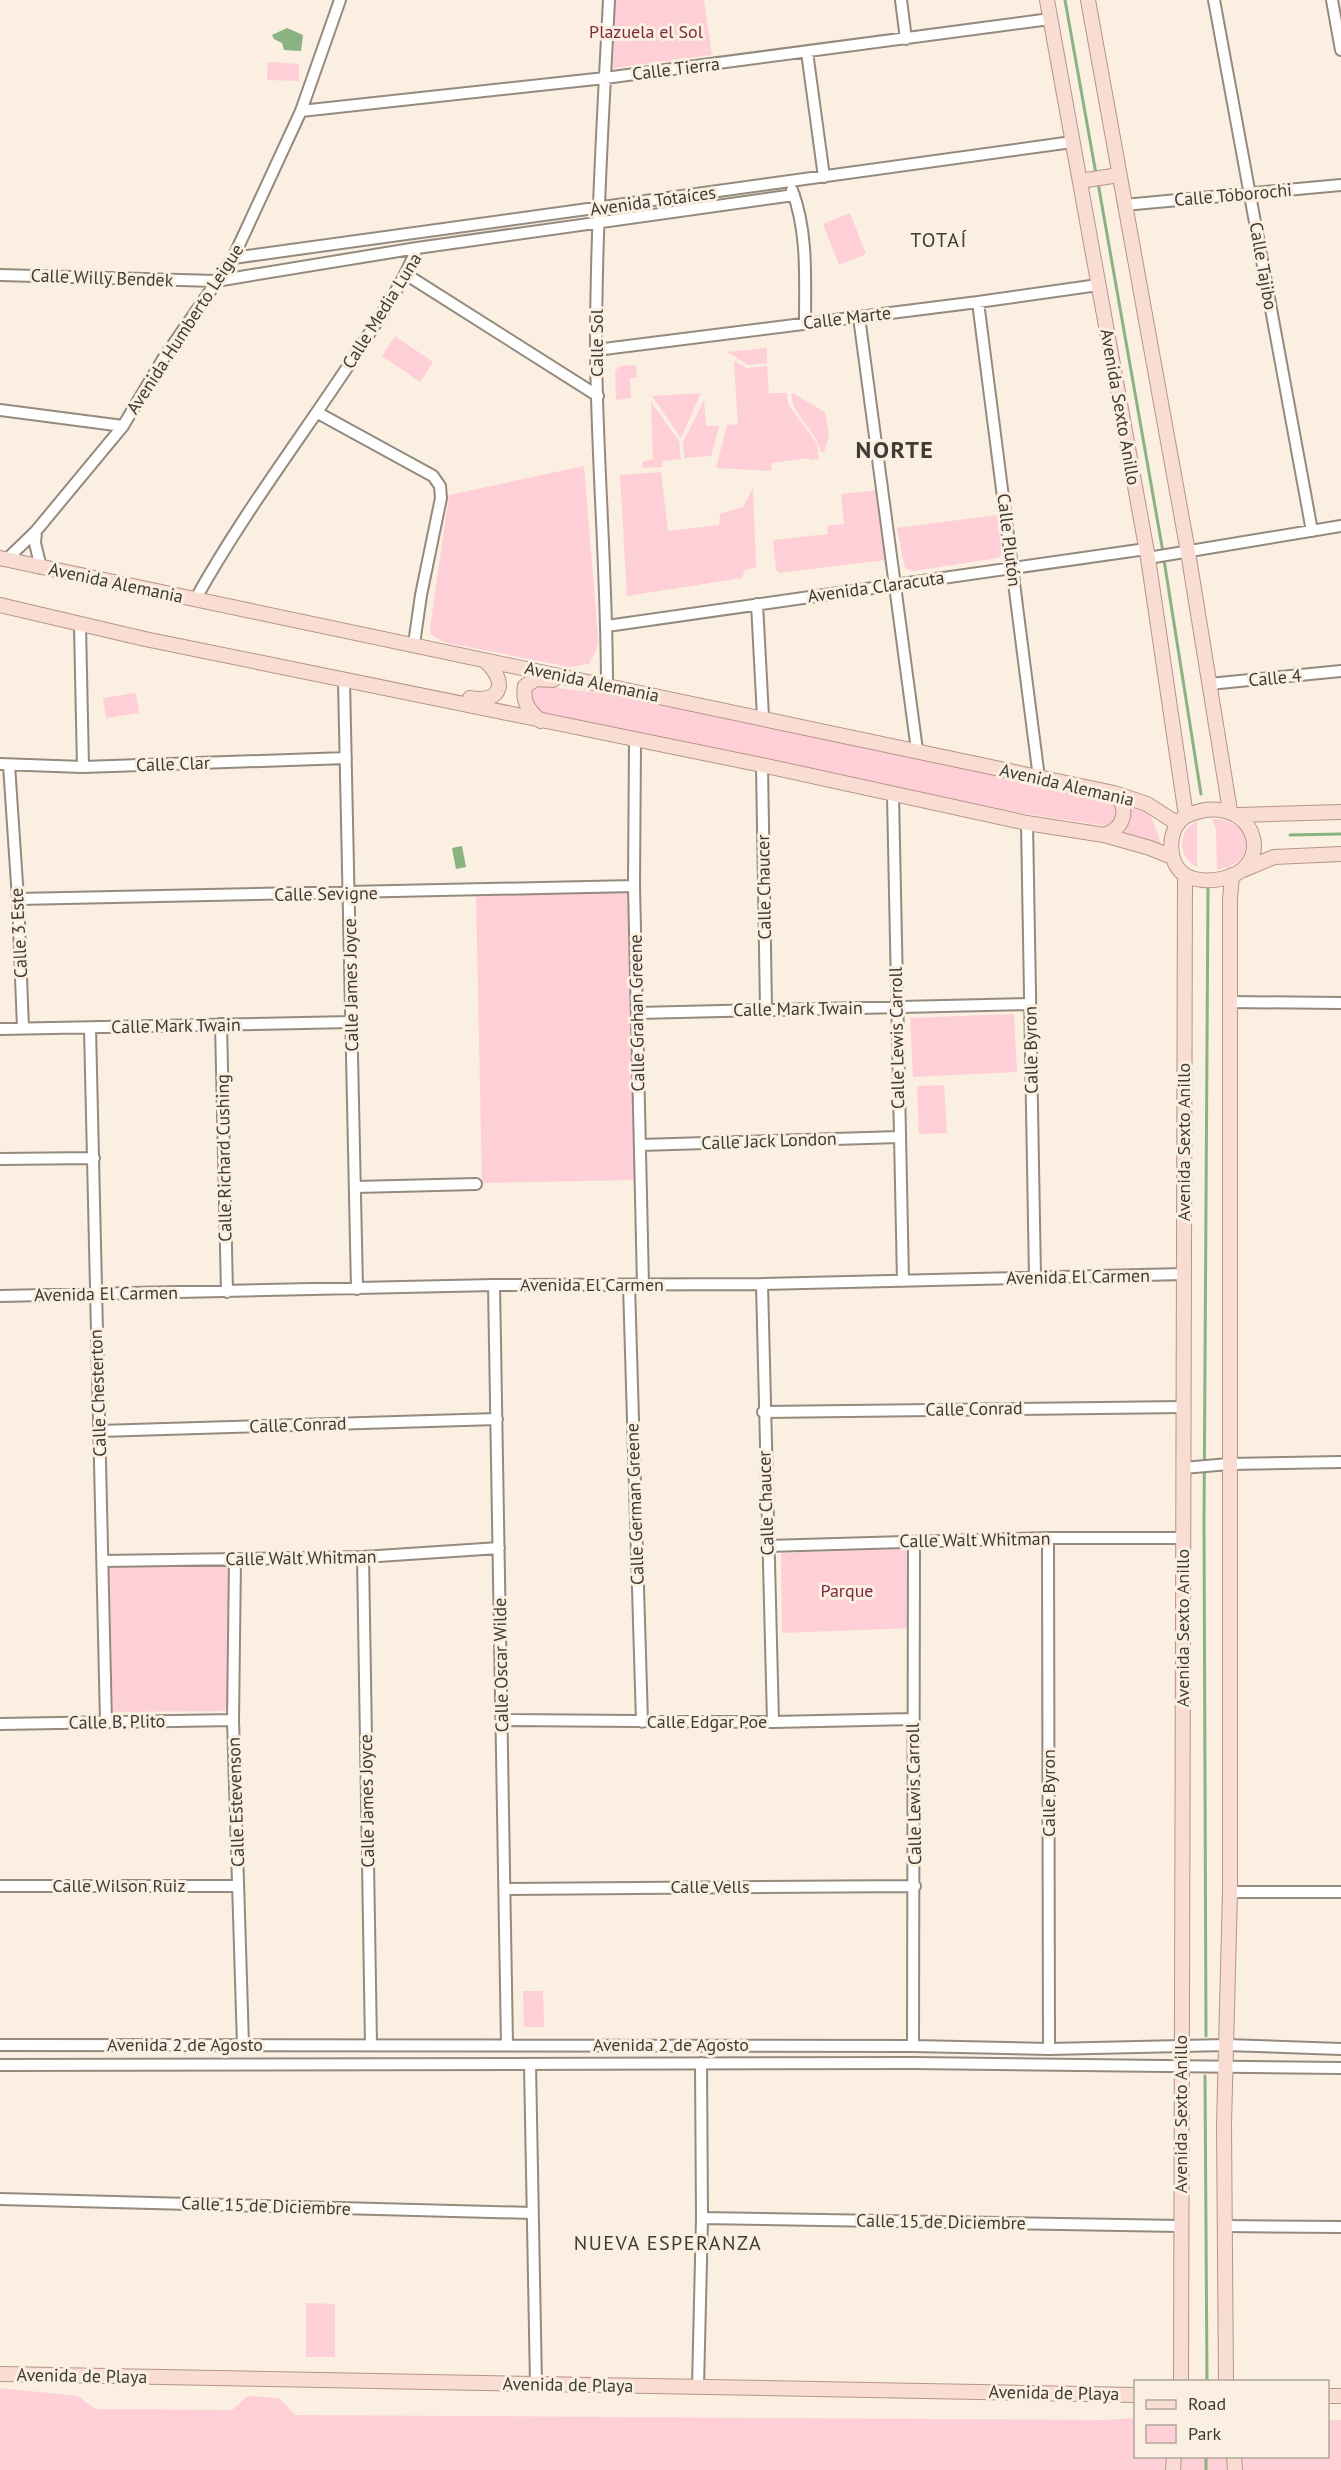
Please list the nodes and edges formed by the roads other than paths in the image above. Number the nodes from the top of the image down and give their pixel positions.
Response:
1 (340, 0) edge
2 (609, 0) edge
3 (901, 0) edge
4 (1047, 0) edge
5 (1088, 0) edge
6 (1214, 0) edge
7 (1332, 0) edge
8 (1050, 19) junction
9 (906, 39) junction
10 (1341, 50) edge
11 (807, 52) junction
12 (605, 78) junction
13 (301, 111) junction
14 (1072, 142) junction
15 (1112, 176) junction
16 (824, 177) junction
17 (1085, 180) junction
18 (789, 181) junction
19 (1341, 185) edge
20 (1250, 194) junction
21 (794, 195) junction
22 (1124, 205) junction
23 (599, 208) junction
24 (599, 222) junction
25 (417, 248) junction
26 (233, 258) junction
27 (407, 274) junction
28 (0, 275) edge
29 (216, 281) junction
30 (1098, 285) junction
31 (978, 302) junction
32 (859, 317) junction
33 (805, 323) junction
34 (596, 350) junction
35 (598, 396) junction
36 (0, 410) edge
37 (318, 413) junction
38 (123, 426) junction
39 (1341, 525) edge
40 (36, 531) junction
41 (1312, 531) junction
42 (1188, 552) junction
43 (1147, 553) junction
44 (3, 559) edge
45 (41, 568) junction
46 (1012, 568) junction
47 (896, 584) junction
48 (195, 600) junction
49 (757, 604) junction
50 (0, 605) edge
51 (81, 626) junction
52 (607, 626) junction
53 (414, 644) junction
54 (484, 660) junction
55 (1341, 671) edge
56 (344, 681) junction
57 (585, 681) junction
58 (1209, 684) junction
59 (607, 686) junction
60 (403, 692) junction
61 (763, 717) junction
62 (541, 721) junction
63 (635, 740) junction
64 (917, 750) junction
65 (346, 758) junction
66 (4, 765) edge
67 (762, 765) junction
68 (83, 767) junction
69 (1039, 778) junction
70 (1114, 793) junction
71 (893, 795) junction
72 (1341, 812) edge
73 (1234, 813) junction
74 (1182, 820) junction
75 (1027, 823) junction
76 (1104, 835) junction
77 (1341, 854) edge
78 (1172, 857) junction
79 (1238, 872) junction
80 (1185, 875) junction
81 (634, 886) junction
82 (349, 894) junction
83 (18, 899) junction
84 (1230, 1002) junction
85 (1341, 1003) edge
86 (1030, 1004) junction
87 (896, 1006) junction
88 (766, 1009) junction
89 (637, 1013) junction
90 (352, 1022) junction
91 (221, 1024) junction
92 (22, 1028) junction
93 (90, 1028) junction
94 (0, 1029) edge
95 (899, 1137) junction
96 (640, 1145) junction
97 (94, 1158) junction
98 (0, 1159) edge
99 (476, 1184) dead end
100 (356, 1187) junction
101 (1184, 1275) junction
102 (1035, 1278) junction
103 (903, 1281) junction
104 (762, 1284) junction
105 (494, 1285) junction
106 (643, 1285) junction
107 (629, 1286) junction
108 (357, 1289) junction
109 (227, 1292) junction
110 (95, 1294) junction
111 (0, 1296) edge
112 (1184, 1407) junction
113 (764, 1412) junction
114 (497, 1419) junction
115 (99, 1431) junction
116 (1341, 1462) edge
117 (1222, 1464) junction
118 (1189, 1467) junction
119 (1048, 1538) junction
120 (1183, 1538) junction
121 (914, 1542) junction
122 (767, 1546) junction
123 (499, 1548) junction
124 (363, 1557) junction
125 (235, 1559) junction
126 (103, 1561) junction
127 (913, 1719) junction
128 (233, 1720) junction
129 (502, 1720) junction
130 (106, 1722) junction
131 (642, 1722) junction
132 (773, 1722) junction
133 (0, 1724) edge
134 (238, 1886) junction
135 (915, 1886) junction
136 (0, 1887) edge
137 (505, 1889) junction
138 (1230, 1892) junction
139 (1341, 1892) edge
140 (0, 2045) edge
141 (243, 2045) junction
142 (371, 2045) junction
143 (507, 2045) junction
144 (1226, 2045) junction
145 (437, 2046) junction
146 (913, 2046) junction
147 (1181, 2046) junction
148 (1074, 2048) junction
149 (1049, 2049) junction
150 (1341, 2049) edge
151 (438, 2063) junction
152 (701, 2063) junction
153 (530, 2064) junction
154 (1074, 2064) junction
155 (0, 2065) edge
156 (1181, 2066) junction
157 (1224, 2067) junction
158 (1341, 2068) edge
159 (0, 2199) edge
160 (532, 2213) junction
161 (702, 2218) junction
162 (1181, 2226) junction
163 (1225, 2226) junction
164 (1341, 2227) edge
165 (0, 2374) edge
166 (1181, 2380) edge
167 (1226, 2380) edge
168 (536, 2384) junction
169 (698, 2387) junction
170 (1134, 2395) edge

1 - 13 street, Avenida Humberto Leigue
2 - 12 street, Calle Sol
3 - 9 street
4 - 8 main road, Avenida Sexto Anillo
5 - 15 main road
6 - 20 street, Calle Tajibo
7 - 10 street
8 - 9 street, Calle Tierra
8 - 14 main road, Avenida Sexto Anillo
9 - 11 street, Calle Tierra
11 - 12 street, Calle Tierra
11 - 16 street
12 - 13 street, Calle Tierra
12 - 23 street, Calle Sol
13 - 26 street, Avenida Humberto Leigue
14 - 16 street, Avenida Totaíces
14 - 17 main road, Avenida Sexto Anillo
15 - 17 main road
15 - 22 main road
16 - 18 street, Avenida Totaíces
17 - 30 main road, Avenida Sexto Anillo
18 - 21 street
18 - 23 street, Avenida Totaíces
19 - 20 street, Calle Toborochi
20 - 22 street, Calle Toborochi
20 - 41 street, Calle Tajibo
21 - 24 street, Calle Media Luna
21 - 33 street
22 - 42 main road
23 - 24 street, Calle Sol
23 - 26 street, Avenida Totaíces
24 - 25 street, Calle Media Luna
24 - 34 street, Calle Sol
25 - 27 street, Calle Media Luna
25 - 29 street, Calle Willy Bendek
26 - 29 street, Avenida Humberto Leigue
27 - 35 street
27 - 37 street, Calle Media Luna
28 - 29 street, Calle Willy Bendek
29 - 38 street, Avenida Humberto Leigue
30 - 31 street, Calle Marte
30 - 43 main road, Avenida Sexto Anillo
31 - 32 street, Calle Marte
31 - 46 street, Calle Plutón
32 - 33 street, Calle Marte
32 - 47 street
33 - 34 street, Calle Marte
34 - 35 street, Calle Sol
35 - 52 street, Calle Sol
36 - 38 street
37 - 48 street, Calle Media Luna
37 - 53 street
38 - 40 street, Avenida Humberto Leigue
39 - 41 street, Avenida Claracuta
40 - 44 street, Avenida Humberto Leigue
40 - 45 street
41 - 42 street, Avenida Claracuta
42 - 43 street, Avenida Claracuta
42 - 58 main road
43 - 46 street, Avenida Claracuta
43 - 74 main road, Avenida Sexto Anillo
44 - 45 main road, Avenida Alemania
45 - 48 main road, Avenida Alemania
46 - 47 street, Avenida Claracuta
46 - 69 street, Calle Plutón
47 - 49 street, Avenida Claracuta
47 - 64 street
48 - 53 main road, Avenida Alemania
49 - 52 street, Avenida Claracuta
49 - 61 street
50 - 51 main road
51 - 56 main road
51 - 68 street
52 - 59 street, Calle Sol
53 - 54 main road, Avenida Alemania
54 - 57 main road, Avenida Alemania
54 - 60 main road
55 - 58 street, Calle 4
56 - 60 main road
56 - 65 street, Calle James Joyce
57 - 59 main road, Avenida Alemania
57 - 62 main road
58 - 73 main road
59 - 61 main road, Avenida Alemania
60 - 62 main road
61 - 64 main road, Avenida Alemania
62 - 63 main road
63 - 67 main road
63 - 81 street, Calle Grahan Greene
64 - 69 main road, Avenida Alemania
65 - 68 street, Calle Clar
65 - 82 street, Calle James Joyce
66 - 68 street, Calle Clar
66 - 83 street, Calle 3 Este
67 - 71 main road
67 - 88 street, Calle Chaucer
69 - 70 main road, Avenida Alemania
70 - 74 main road, Avenida Alemania
70 - 76 main road
71 - 75 main road
71 - 87 street, Calle Lewis Carroll
72 - 73 main road
73 - 74 main road
73 - 79 main road
74 - 78 main road
75 - 76 main road
75 - 86 street, Calle Byron
76 - 78 main road
77 - 79 main road
78 - 80 main road
79 - 80 main road
79 - 84 main road
80 - 101 main road, Avenida Sexto Anillo
81 - 82 street, Calle Sevigne
81 - 89 street, Calle Grahan Greene
82 - 83 street, Calle Sevigne
82 - 90 street, Calle James Joyce
83 - 92 street, Calle 3 Este
84 - 85 street
84 - 117 main road
86 - 87 street, Calle Mark Twain
86 - 102 street, Calle Byron
87 - 88 street, Calle Mark Twain
87 - 95 street, Calle Lewis Carroll
88 - 89 street, Calle Mark Twain
89 - 96 street, Calle Grahan Greene
90 - 91 street, Calle Mark Twain
90 - 100 street, Calle James Joyce
91 - 93 street, Calle Mark Twain
91 - 109 street, Calle Richard Cushing
92 - 93 street, Calle Mark Twain
92 - 94 street, Calle Mark Twain
93 - 97 street, Calle Chesterton
95 - 96 street, Calle Jack London
95 - 103 street, Calle Lewis Carroll
96 - 106 street, Calle Grahan Greene
97 - 98 street
97 - 110 street, Calle Chesterton
99 - 100 street
100 - 108 street, Calle James Joyce
101 - 102 street, Avenida El Carmen
101 - 112 main road, Avenida Sexto Anillo
102 - 103 street, Avenida El Carmen
103 - 104 street, Avenida El Carmen
104 - 106 street, Avenida El Carmen
104 - 113 street, Calle Chaucer
105 - 107 street, Avenida El Carmen
105 - 108 street, Avenida El Carmen
105 - 114 street, Calle Oscar Wilde
106 - 107 street, Avenida El Carmen
107 - 131 street, Calle German Greene
108 - 109 street, Avenida El Carmen
109 - 110 street, Avenida El Carmen
110 - 111 street, Avenida El Carmen
110 - 115 street, Calle Chesterton
112 - 113 street, Calle Conrad
112 - 118 main road, Avenida Sexto Anillo
113 - 122 street, Calle Chaucer
114 - 115 street, Calle Conrad
114 - 123 street, Calle Oscar Wilde
115 - 126 street, Calle Chesterton
116 - 117 street
117 - 118 street
117 - 138 main road
118 - 120 main road, Avenida Sexto Anillo
119 - 120 street, Calle Walt Whitman
119 - 121 street, Calle Walt Whitman
119 - 149 street, Calle Byron
120 - 147 main road, Avenida Sexto Anillo
121 - 122 street, Calle Walt Whitman
121 - 127 street, Calle Lewis Carroll
122 - 132 street, Calle Chaucer
123 - 124 street, Calle Walt Whitman
123 - 129 street, Calle Oscar Wilde
124 - 125 street, Calle Walt Whitman
124 - 142 street, Calle James Joyce
125 - 126 street, Calle Walt Whitman
125 - 128 street, Calle Estevenson
126 - 130 street, Calle Chesterton
127 - 132 street, Calle Edgar Poe
127 - 135 street, Calle Lewis Carroll
128 - 130 street, Calle B. Plito
128 - 134 street, Calle Estevenson
129 - 131 street, Calle Edgar Poe
129 - 137 street, Calle Oscar Wilde
130 - 133 street, Calle B. Plito
131 - 132 street, Calle Edgar Poe
134 - 136 street, Calle Wilson Ruiz
134 - 141 street, Calle Estevenson
135 - 137 street, Calle Vells
135 - 146 street, Calle Lewis Carroll
137 - 143 street, Calle Oscar Wilde
138 - 139 street
138 - 144 main road
140 - 141 street, Avenida 2 de Agosto
141 - 142 street, Avenida 2 de Agosto
142 - 145 street, Avenida 2 de Agosto
143 - 145 street, Avenida 2 de Agosto
143 - 146 street, Avenida 2 de Agosto
144 - 147 street, Avenida 2 de Agosto
144 - 150 street, Avenida 2 de Agosto
144 - 157 main road
145 - 151 street
146 - 149 street, Avenida 2 de Agosto
147 - 148 street, Avenida 2 de Agosto
147 - 156 main road, Avenida Sexto Anillo
148 - 149 street, Avenida 2 de Agosto
148 - 154 street
151 - 153 street, Avenida 2 de Agosto
151 - 155 street, Avenida 2 de Agosto
152 - 153 street, Avenida 2 de Agosto
152 - 154 street, Avenida 2 de Agosto
152 - 161 street
153 - 160 street
154 - 156 street, Avenida 2 de Agosto
156 - 157 street, Avenida 2 de Agosto
156 - 162 main road, Avenida Sexto Anillo
157 - 158 street, Avenida 2 de Agosto
157 - 163 main road
159 - 160 street, Calle 15 de Diciembre
160 - 168 street
161 - 162 street, Calle 15 de Diciembre
161 - 169 street
162 - 166 main road, Avenida Sexto Anillo
163 - 164 street
163 - 167 main road
165 - 168 main road, Avenida de Playa
168 - 169 main road, Avenida de Playa
169 - 170 main road, Avenida de Playa

